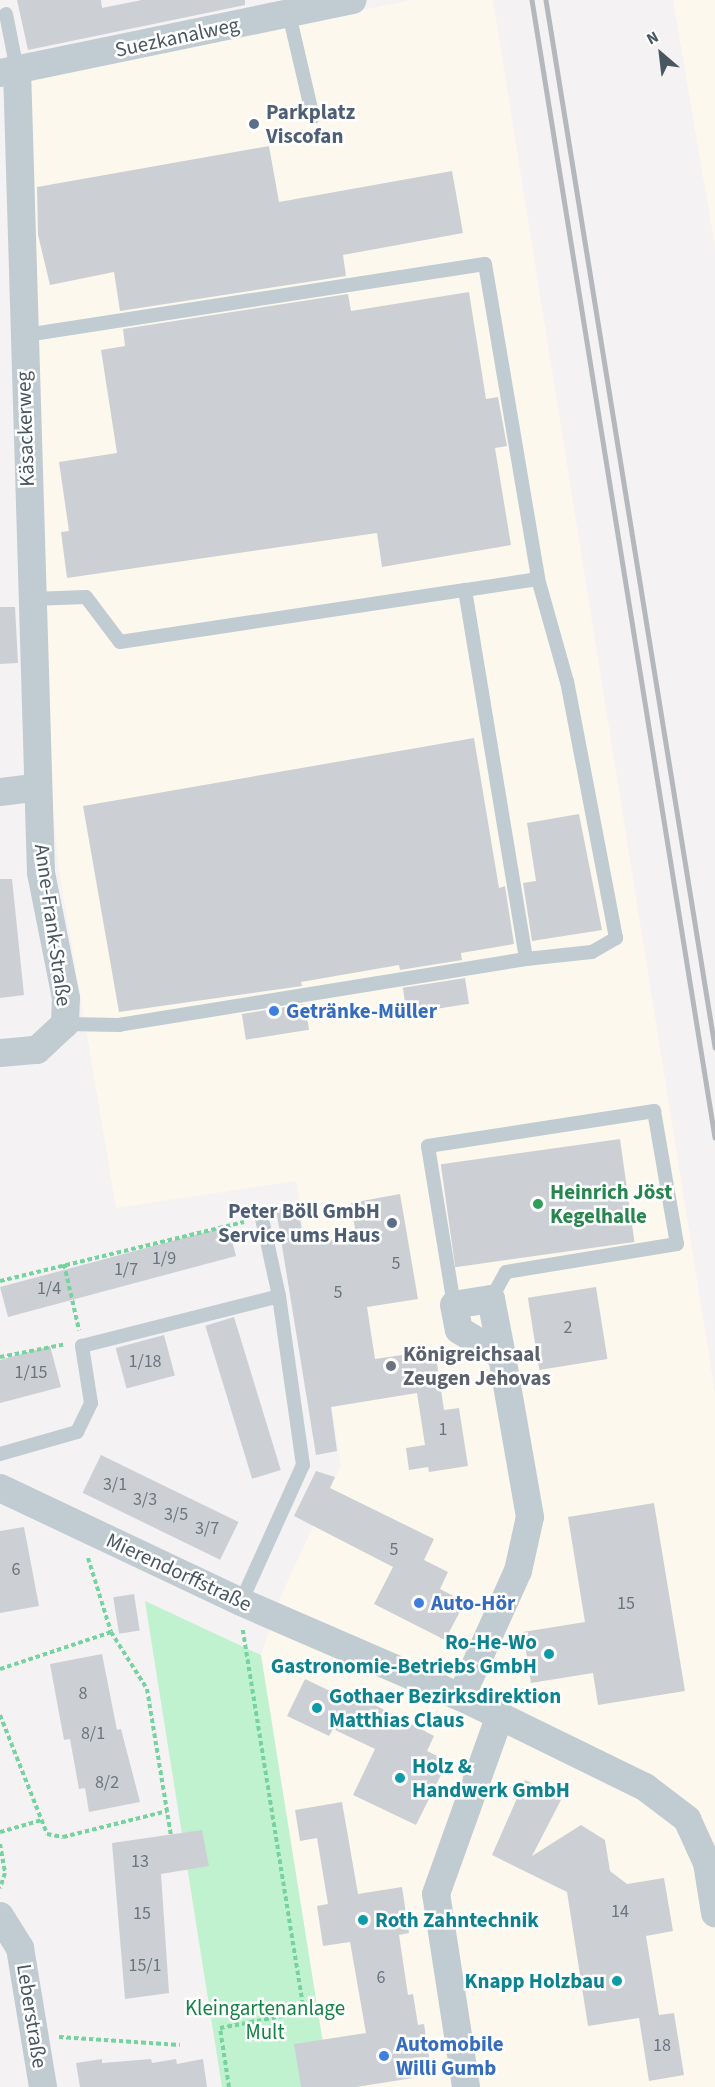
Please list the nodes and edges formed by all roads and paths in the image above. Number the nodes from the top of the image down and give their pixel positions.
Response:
1 (353, 0) edge
2 (6, 14) dead end
3 (289, 14) junction
4 (8, 72) edge
5 (314, 117) dead end
6 (39, 333) dead end
7 (538, 579) junction
8 (465, 590) junction
9 (32, 598) junction
10 (38, 787) junction
11 (0, 792) edge
12 (526, 959) junction
13 (65, 1024) junction
14 (0, 1053) edge
15 (262, 1219) dead end
16 (231, 1224) dead end
17 (64, 1264) junction
18 (0, 1281) edge
19 (279, 1296) junction
20 (491, 1299) junction
21 (454, 1305) junction
22 (82, 1346) junction
23 (502, 1356) junction
24 (0, 1357) edge
25 (0, 1454) edge
26 (0, 1488) edge
27 (78, 1525) junction
28 (241, 1602) junction
29 (111, 1632) junction
30 (0, 1669) edge
31 (461, 1697) junction
32 (0, 1715) edge
33 (500, 1718) junction
34 (167, 1811) junction
35 (42, 1820) junction
36 (0, 1832) edge
37 (171, 1835) dead end
38 (0, 1844) edge
39 (0, 1888) edge
40 (715, 1913) edge
41 (0, 1916) edge
42 (35, 2036) junction
43 (180, 2045) dead end
44 (43, 2087) edge
45 (229, 2087) edge
46 (466, 2087) edge

1 - 3 street, Suezkanalweg
2 - 4 lane
3 - 4 street, Suezkanalweg
3 - 5 lane
4 - 9 street, Käsackerweg
6 - 7 lane
7 - 8 lane
7 - 12 lane
8 - 9 lane
8 - 12 lane
9 - 10 street, Käsackerweg
10 - 11 street
10 - 13 street, Anne-Frank-Straße
12 - 13 lane
13 - 14 street, Anne-Frank-Straße
15 - 19 lane
16 - 17 path
17 - 18 path
17 - 22 path
19 - 22 lane
19 - 28 lane
20 - 21 street
20 - 21 lane
20 - 23 street
21 - 23 street
22 - 24 path
22 - 25 lane
23 - 31 street
26 - 27 street, Mierendorffstraße
27 - 28 street, Mierendorffstraße
27 - 29 path
28 - 31 street, Mierendorffstraße
28 - 45 path
29 - 30 path
29 - 34 path
31 - 33 street, Mierendorffstraße
32 - 35 path
33 - 40 street, Mierendorffstraße
33 - 46 street
34 - 35 path
34 - 37 path
35 - 36 path
38 - 39 path
41 - 42 street, Leberstraße
42 - 43 path
42 - 44 street, Leberstraße

